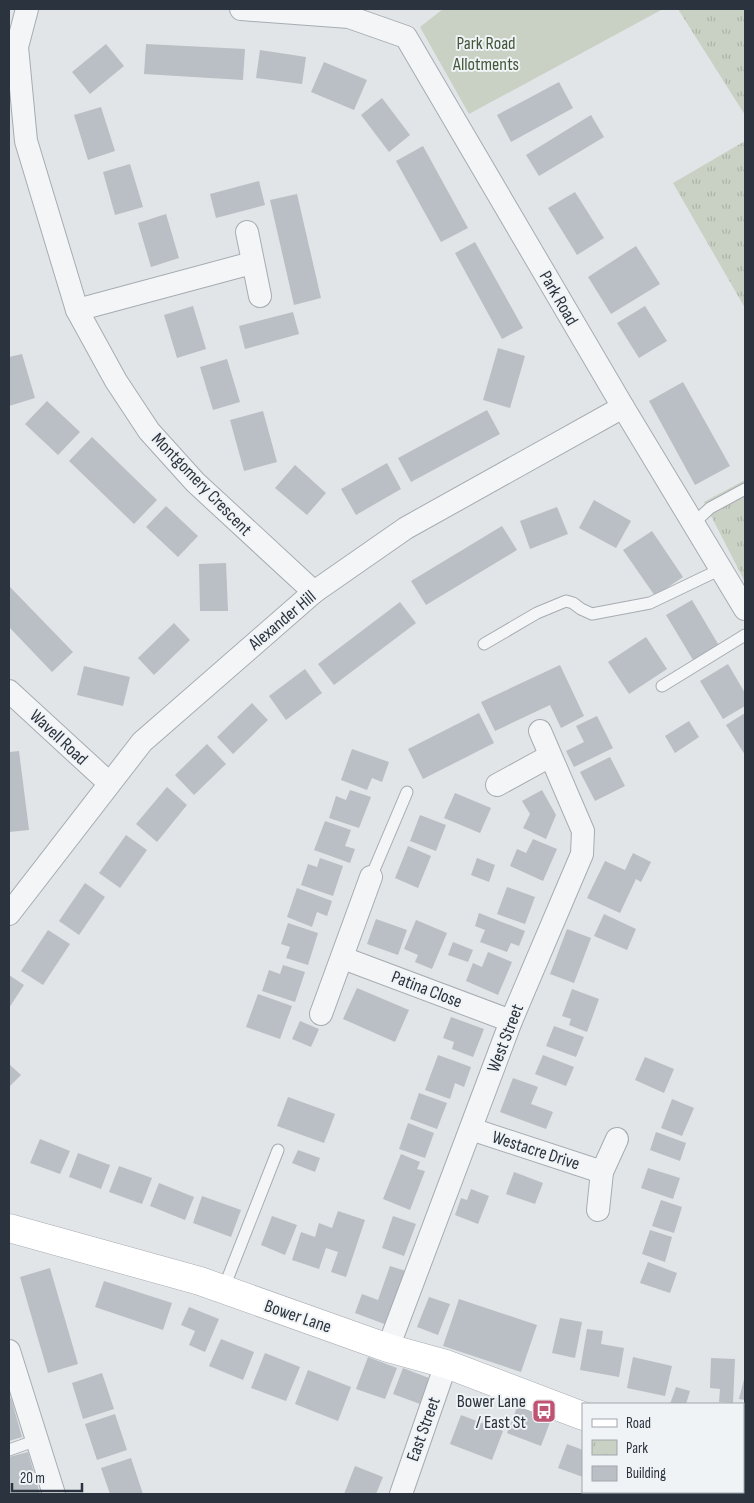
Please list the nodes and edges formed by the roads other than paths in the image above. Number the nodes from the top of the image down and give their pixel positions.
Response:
1 (27, 9) edge
2 (241, 9) edge
3 (350, 13) edge
4 (247, 232) dead end
5 (252, 262) junction
6 (260, 296) dead end
7 (77, 310) junction
8 (623, 407) junction
9 (745, 489) edge
10 (694, 522) junction
11 (721, 570) junction
12 (314, 592) junction
13 (745, 610) edge
14 (745, 635) edge
15 (484, 644) dead end
16 (662, 686) dead end
17 (9, 690) edge
18 (540, 730) dead end
19 (550, 756) junction
20 (109, 783) junction
21 (497, 785) dead end
22 (407, 792) dead end
23 (371, 877) joint
24 (9, 914) edge
25 (343, 958) junction
26 (322, 1014) dead end
27 (511, 1021) junction
28 (471, 1128) junction
29 (617, 1139) dead end
30 (278, 1150) dead end
31 (602, 1172) junction
32 (598, 1210) dead end
33 (9, 1228) edge
34 (224, 1290) junction
35 (388, 1348) junction
36 (9, 1351) edge
37 (446, 1364) junction
38 (582, 1416) edge
39 (37, 1440) junction
40 (9, 1450) edge
41 (745, 1482) edge
42 (54, 1494) edge
43 (401, 1494) edge
44 (744, 1494) edge

1 - 7 street, Montgomery Crescent
2 - 3 street, Park Road
3 - 8 street, Park Road
4 - 5 street
5 - 6 street
5 - 7 street
7 - 12 street, Montgomery Crescent
8 - 10 street, Park Road
8 - 12 street, Alexander Hill
9 - 10 lane
10 - 11 street, Park Road
11 - 13 street, Park Road
11 - 15 lane
12 - 20 street, Alexander Hill
14 - 16 lane
17 - 20 street, Wavell Road
18 - 19 street, West Street
19 - 21 street
19 - 27 street, West Street
20 - 24 street, Alexander Hill
22 - 23 lane
23 - 25 street
25 - 26 street
25 - 27 street, Patina Close
27 - 28 street, West Street
28 - 31 street, Westacre Drive
28 - 35 street, West Street
29 - 31 street, Westacre Drive
30 - 34 lane
31 - 32 street, Westacre Drive
33 - 34 street, Bower Lane
34 - 35 street, Bower Lane
35 - 37 street, Bower Lane
36 - 39 street
37 - 38 street, Bower Lane
37 - 43 street, East Street
39 - 40 lane
39 - 42 street
41 - 44 street

